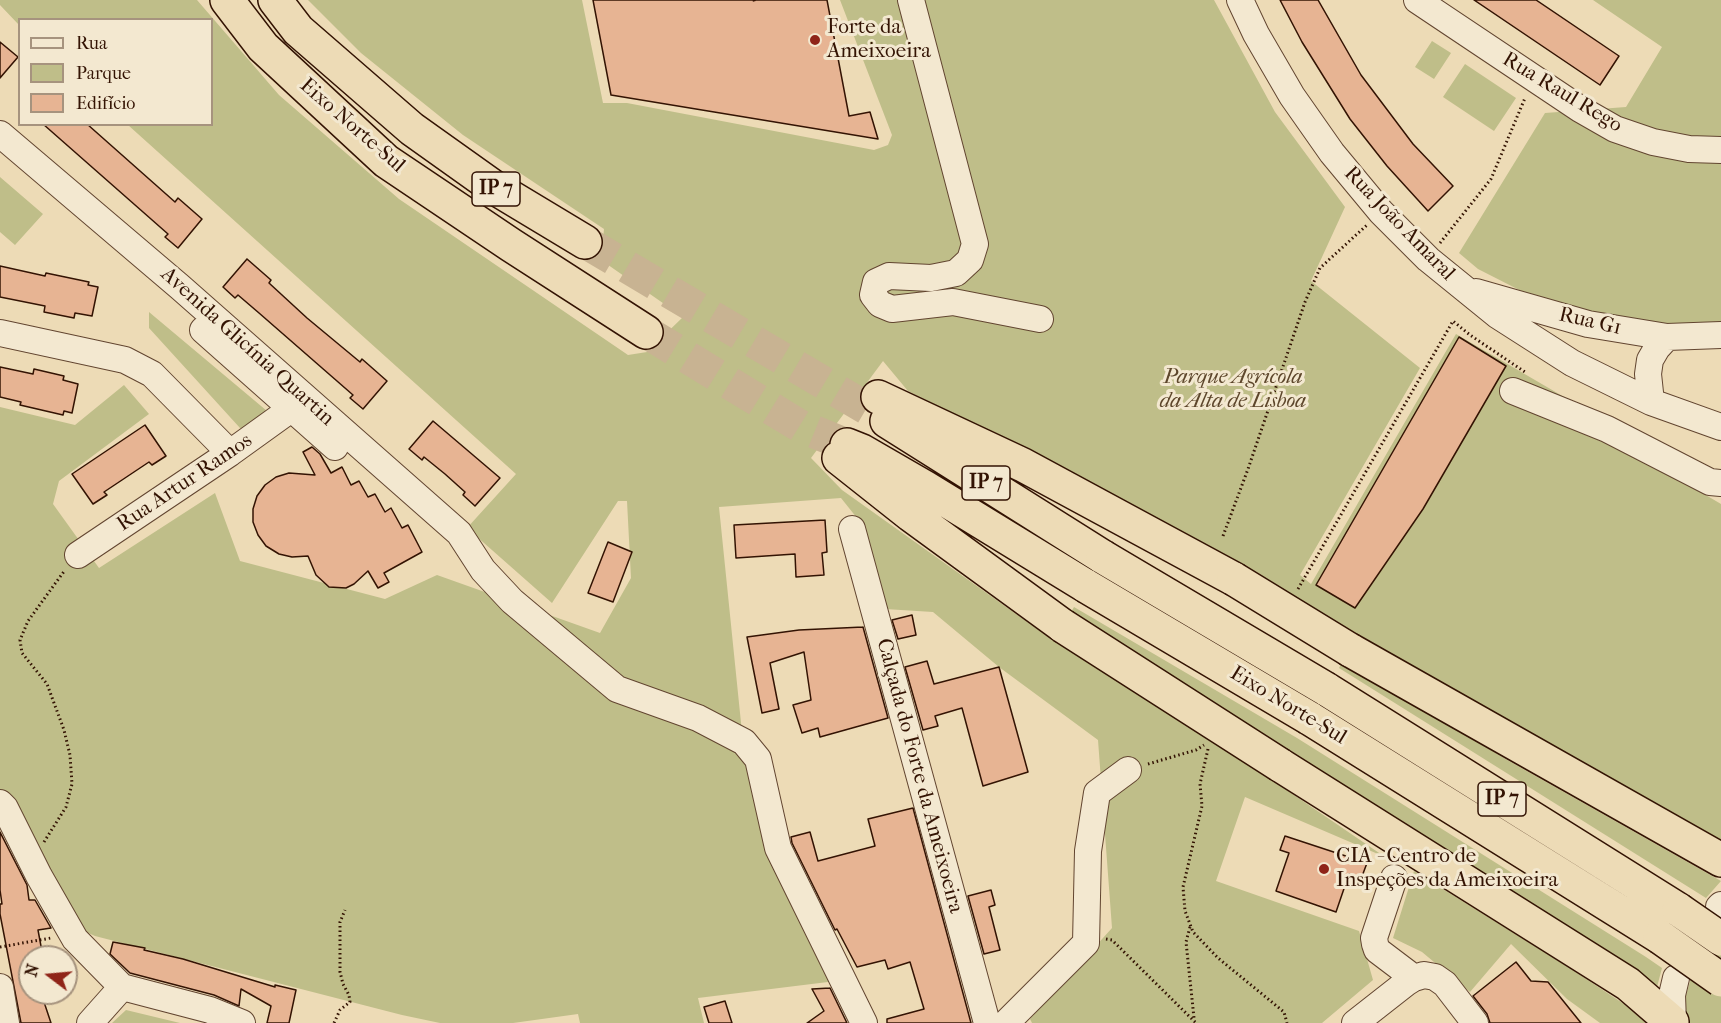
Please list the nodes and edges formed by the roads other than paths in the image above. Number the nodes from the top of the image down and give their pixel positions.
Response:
1 (227, 0) edge
2 (275, 0) edge
3 (911, 0) edge
4 (1240, 0) edge
5 (1417, 0) edge
6 (0, 134) edge
7 (1721, 150) edge
8 (0, 153) edge
9 (44, 181) junction
10 (585, 242) tunnel mouth
11 (1462, 288) junction
12 (1041, 319) dead end
13 (646, 332) tunnel mouth
14 (0, 333) edge
15 (1721, 335) edge
16 (1667, 337) junction
17 (1513, 391) dead end
18 (1651, 402) junction
19 (299, 403) junction
20 (1721, 428) edge
21 (230, 453) junction
22 (1721, 483) edge
23 (852, 529) dead end
24 (78, 555) road end
25 (1128, 770) road end
26 (0, 803) edge
27 (1721, 860) edge
28 (1394, 878) dead end
29 (1721, 939) edge
30 (1414, 978) junction
31 (1676, 978) dead end
32 (1721, 980) edge
33 (0, 987) edge
34 (122, 987) junction
35 (6, 1023) edge
36 (90, 1023) edge
37 (242, 1023) edge
38 (864, 1023) edge
39 (987, 1023) edge
40 (1006, 1023) edge
41 (1355, 1023) edge
42 (1475, 1023) edge
43 (1673, 1023) edge

1 - 13 highway, Eixo Norte-Sul / IP 7
2 - 10 highway, Eixo Norte-Sul / IP 7
3 - 12 street
4 - 11 street, Rua João Amaral
5 - 7 street, Rua Raul Rego
6 - 9 street, Avenida Glicínia Quartin
8 - 9 street, Avenida Glicínia Quartin
9 - 19 street, Avenida Glicínia Quartin
11 - 16 street, Rua G1
11 - 18 street, Rua João Amaral
14 - 21 street
15 - 16 street, Rua G1
16 - 18 street
17 - 22 street
18 - 20 street, Rua João Amaral
19 - 21 street, Rua Artur Ramos
19 - 38 street, Avenida Glicínia Quartin
21 - 24 street, Rua Artur Ramos
23 - 39 street, Calçada do Forte da Ameixoeira
25 - 40 street
26 - 34 street
27 - 29 highway, Eixo Norte-Sul / IP 7, bridge
28 - 30 street
30 - 41 street
30 - 42 street
31 - 43 street
32 - 43 highway, Eixo Norte-Sul / IP 7, bridge
33 - 35 street
34 - 36 street
34 - 37 street

